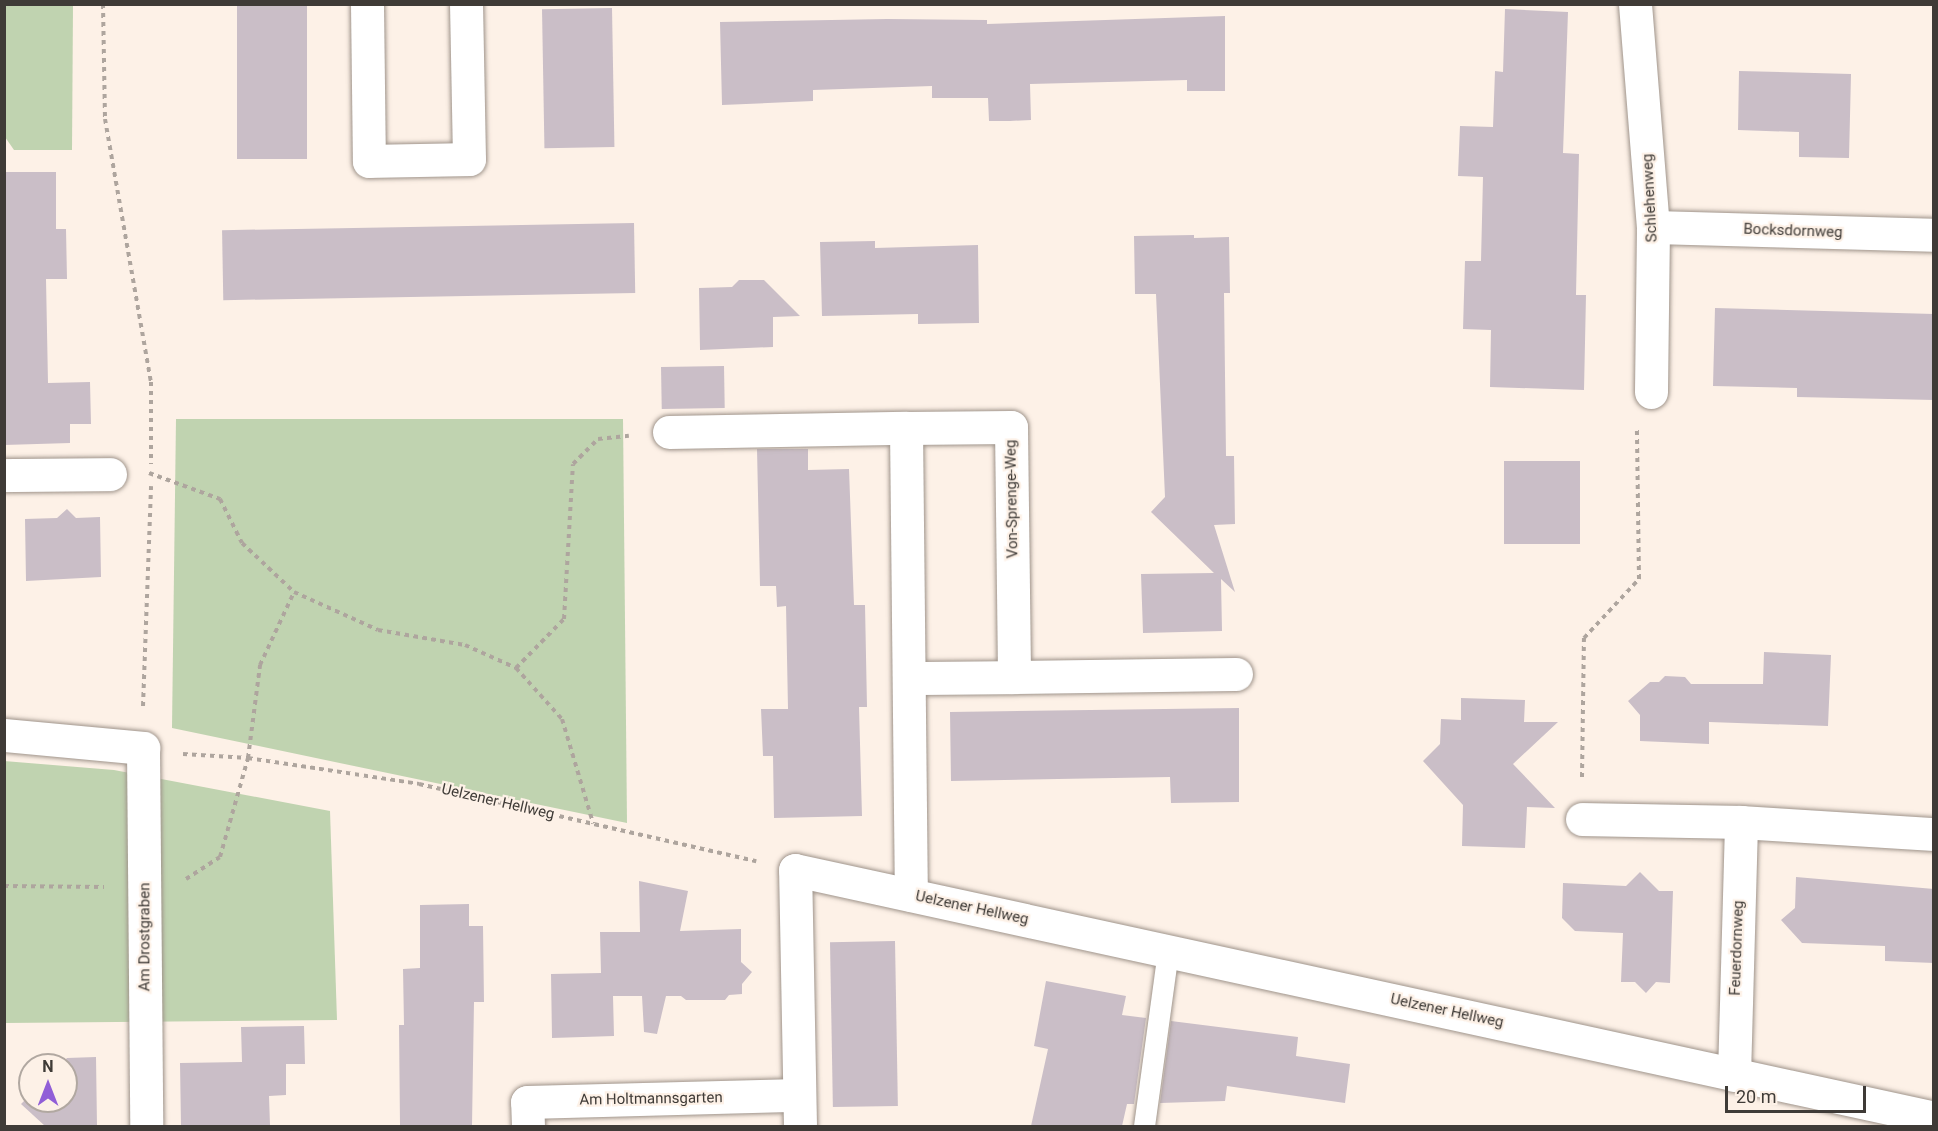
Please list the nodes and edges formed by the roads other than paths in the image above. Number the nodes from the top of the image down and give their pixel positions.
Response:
1 (367, 4) edge
2 (466, 4) edge
3 (1635, 4) edge
4 (1653, 227) junction
5 (1934, 235) edge
6 (1651, 392) road end
7 (906, 428) junction
8 (669, 432) road end
9 (110, 474) dead end
10 (4, 475) edge
11 (1236, 674) dead end
12 (1014, 676) junction
13 (909, 678) junction
14 (4, 735) edge
15 (1582, 819) road end
16 (1741, 822) junction
17 (1934, 834) edge
18 (795, 870) joint
19 (912, 895) junction
20 (1168, 950) junction
21 (1734, 1074) junction
22 (800, 1111) edge
23 (1934, 1118) edge
24 (146, 1126) edge
25 (528, 1126) edge
26 (1144, 1126) edge

1 - 2 street
3 - 4 street, Schlehenweg
4 - 5 street, Bocksdornweg
4 - 6 street, Schlehenweg
7 - 8 street, Von-Sprenge-Weg
7 - 12 street, Von-Sprenge-Weg
7 - 13 street
9 - 10 street
11 - 12 street
12 - 13 street
13 - 19 street
14 - 24 street, Am Drostgraben
15 - 16 street
16 - 17 street
16 - 21 street, Feuerdornweg
18 - 19 street, Uelzener Hellweg
18 - 22 street, Am Holtmannsgarten
19 - 20 street, Uelzener Hellweg
20 - 21 street, Uelzener Hellweg
20 - 26 lane
21 - 23 street, Uelzener Hellweg
22 - 25 street, Am Holtmannsgarten

